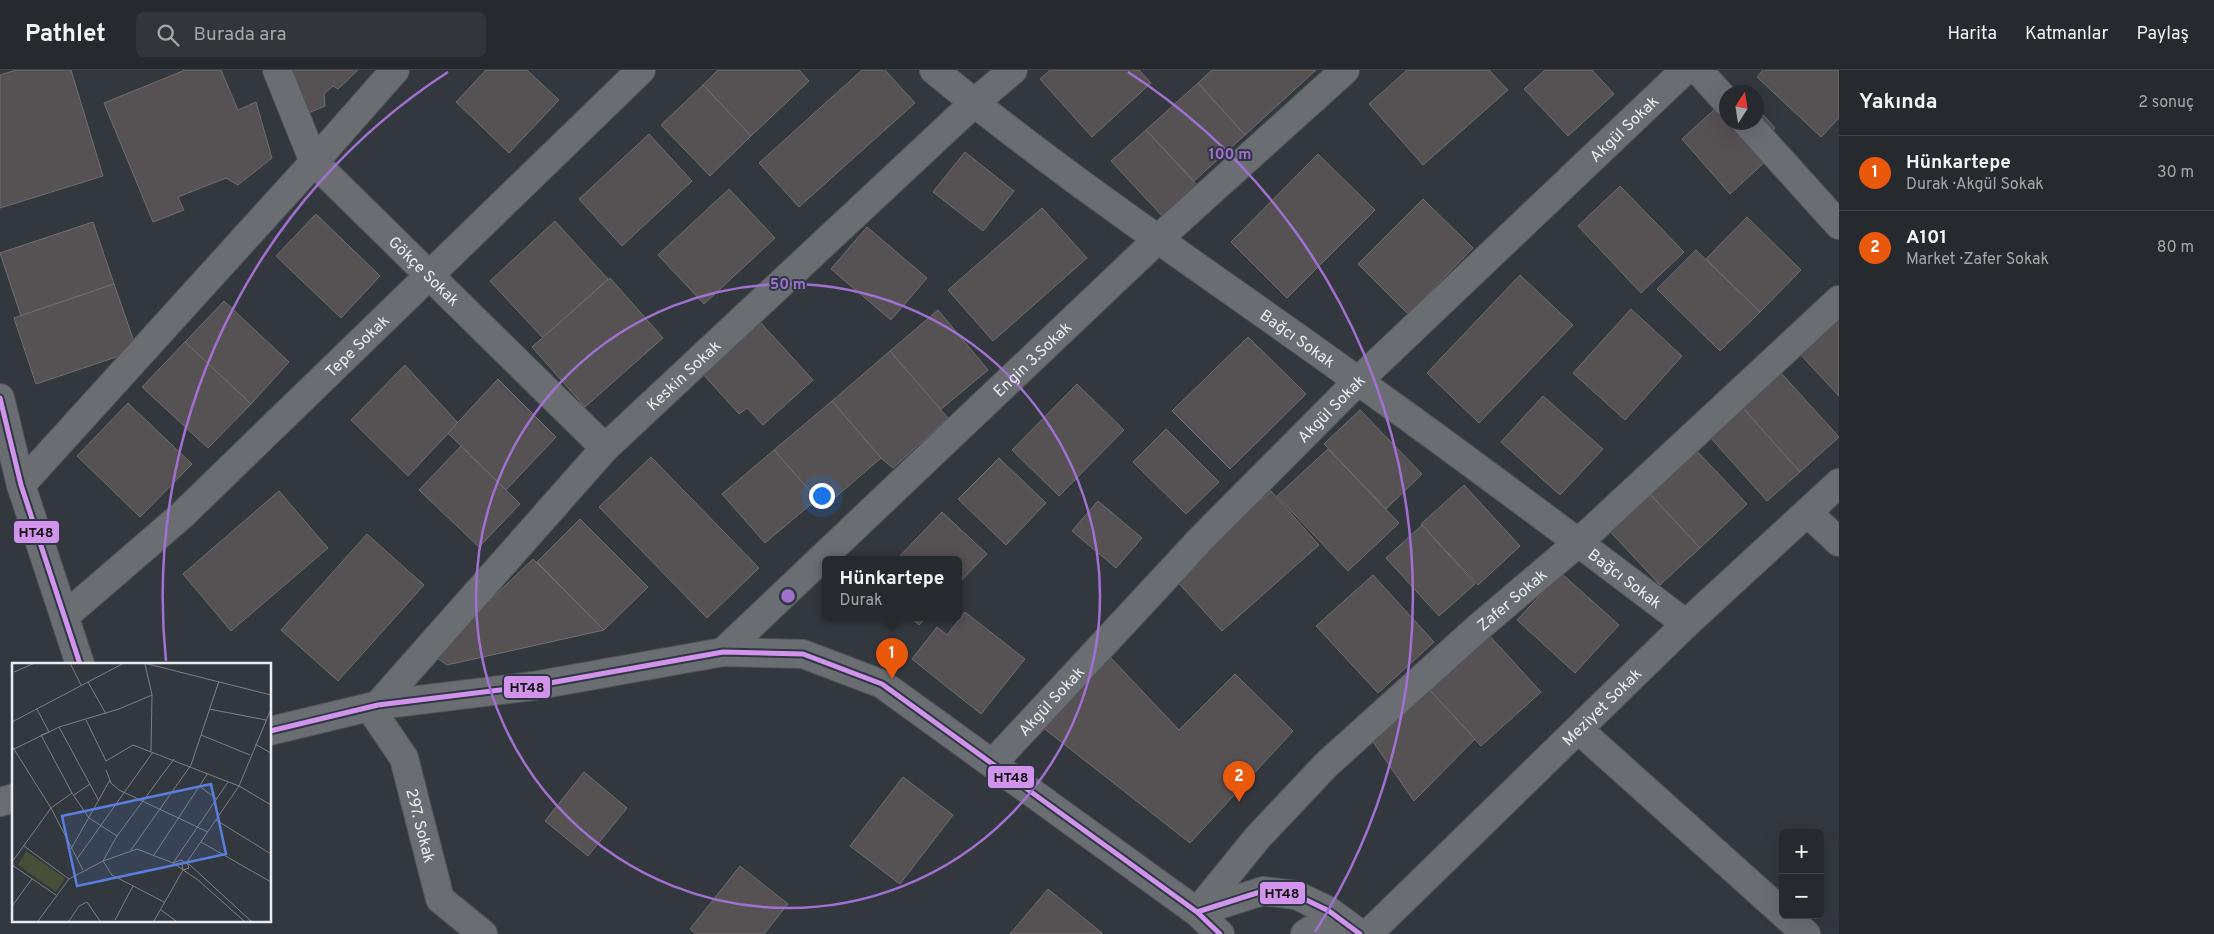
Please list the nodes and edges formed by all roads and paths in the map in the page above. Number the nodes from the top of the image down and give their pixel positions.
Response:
1 (277, 70) edge
2 (395, 70) edge
3 (641, 70) edge
4 (934, 70) edge
5 (1013, 70) edge
6 (1345, 70) edge
7 (1685, 70) edge
8 (1698, 70) edge
9 (1719, 93) edge
10 (974, 103) junction
11 (1753, 130) edge
12 (314, 162) junction
13 (1839, 225) edge
14 (1158, 239) junction
15 (430, 274) junction
16 (1839, 300) edge
17 (1358, 381) junction
18 (0, 398) edge
19 (605, 448) junction
20 (1839, 482) edge
21 (21, 485) junction
22 (1808, 513) junction
23 (1579, 542) junction
24 (1839, 542) edge
25 (825, 556) edge
26 (822, 559) edge
27 (65, 616) junction
28 (1686, 624) junction
29 (724, 652) junction
30 (80, 663) edge
31 (374, 706) junction
32 (271, 730) edge
33 (1579, 730) junction
34 (993, 763) junction
35 (1779, 910) edge
36 (1197, 912) junction
37 (1790, 919) edge
38 (483, 934) edge
39 (1220, 934) edge
40 (1305, 934) edge
41 (1359, 934) edge
42 (1368, 934) edge
43 (1806, 934) edge

1 - 12 street, Gökçe Sokak
2 - 12 street
3 - 15 street, Tepe Sokak
4 - 10 street, Bağcı Sokak
5 - 10 street, Keskin Sokak
6 - 14 street, Engin 3.Sokak
7 - 17 street, Akgül Sokak
8 - 9 street
10 - 14 street, Bağcı Sokak
10 - 19 street, Keskin Sokak
11 - 13 street
12 - 15 street, Gökçe Sokak
12 - 21 street
14 - 17 street, Bağcı Sokak
14 - 25 street, Engin 3.Sokak
15 - 19 street, Gökçe Sokak
15 - 27 street, Tepe Sokak
16 - 23 street, Zafer Sokak
17 - 23 street, Bağcı Sokak
17 - 34 street, Akgül Sokak
18 - 21 street
19 - 31 street, Keskin Sokak
20 - 22 street, Meziyet Sokak
21 - 27 street
22 - 24 street
22 - 28 street, Meziyet Sokak
23 - 28 street, Bağcı Sokak
23 - 36 street, Zafer Sokak
26 - 29 street, Engin 3.Sokak
27 - 30 street
28 - 33 street, Meziyet Sokak
29 - 31 street
29 - 34 street
31 - 32 street
31 - 38 street, 297. Sokak
33 - 35 street
33 - 42 street, Meziyet Sokak
34 - 36 street
36 - 39 street
36 - 41 street
37 - 43 street
40 - 41 street

